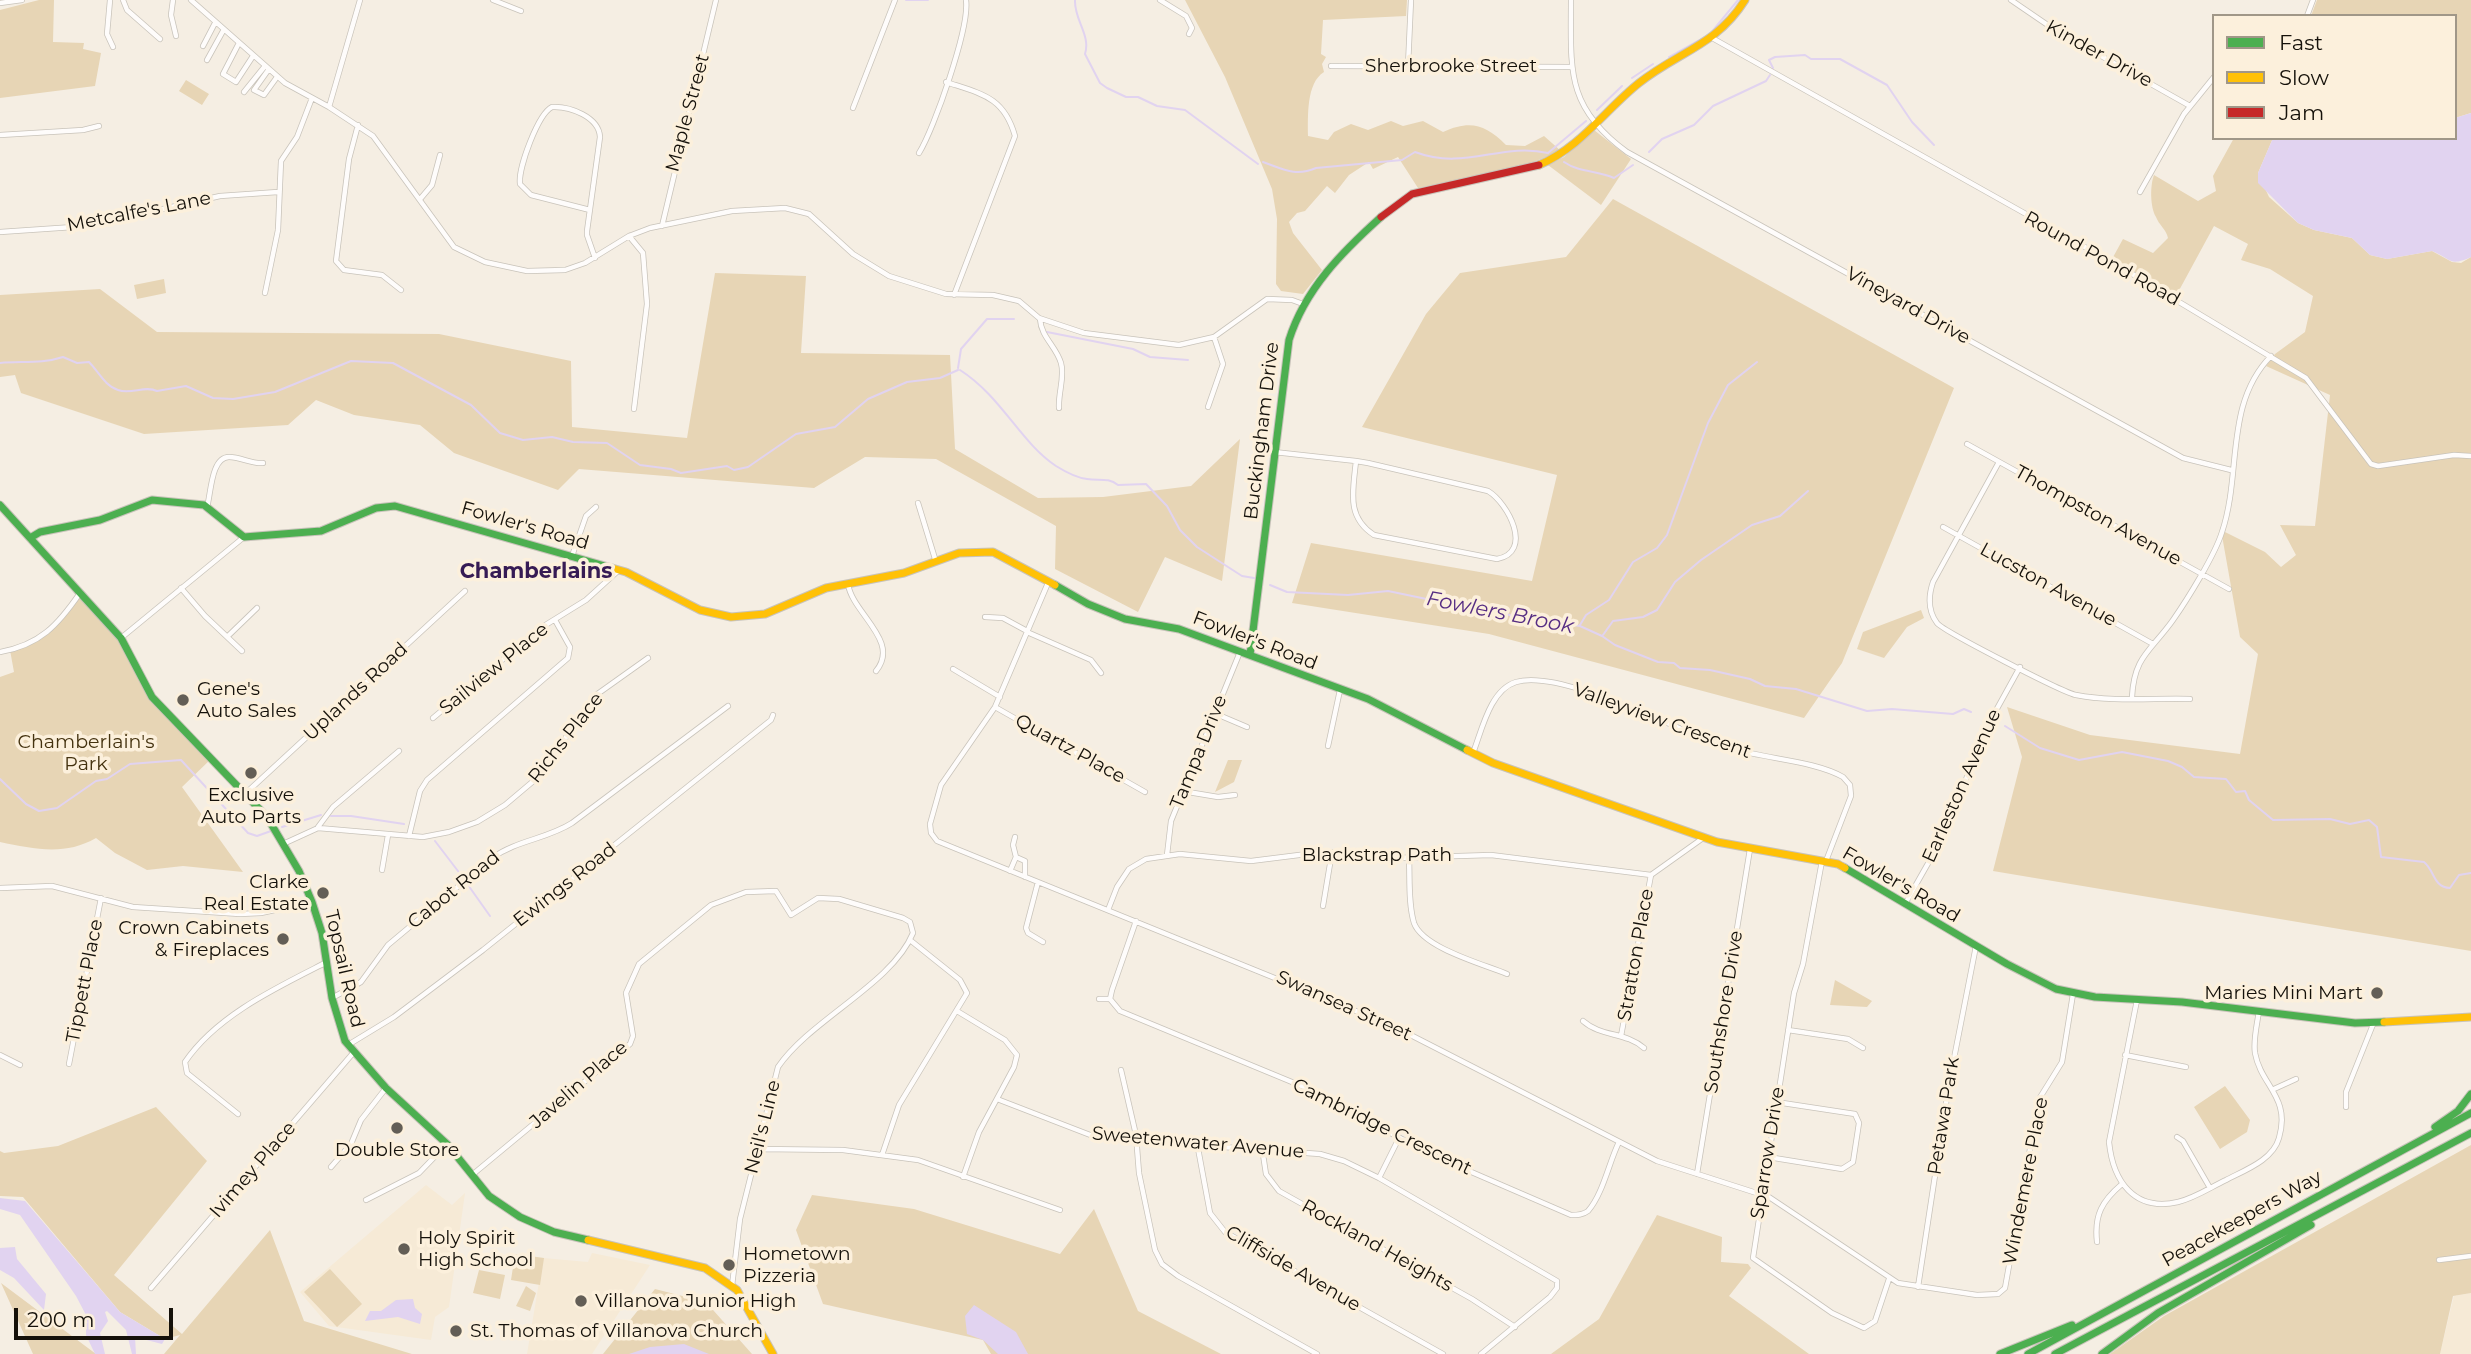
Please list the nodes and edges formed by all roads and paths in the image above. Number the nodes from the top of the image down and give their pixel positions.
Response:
1 (22, 0) edge
2 (111, 0) edge
3 (123, 0) edge
4 (173, 0) edge
5 (360, 0) edge
6 (494, 0) edge
7 (716, 0) edge
8 (895, 0) edge
9 (966, 0) edge
10 (1160, 0) edge
11 (1410, 0) edge
12 (1571, 0) edge
13 (1745, 0) edge
14 (2011, 0) edge
15 (195, 1) edge
16 (0, 3) edge
17 (521, 10) dead end
18 (215, 23) junction
19 (223, 31) junction
20 (1189, 33) dead end
21 (176, 36) dead end
22 (160, 39) dead end
23 (1714, 40) junction
24 (239, 43) junction
25 (203, 46) dead end
26 (113, 47) dead end
27 (253, 56) junction
28 (206, 60) dead end
29 (1331, 66) dead end
30 (1408, 66) junction
31 (1571, 67) junction
32 (267, 68) junction
33 (278, 77) junction
34 (2212, 79) edge
35 (946, 82) junction
36 (244, 92) dead end
37 (312, 98) junction
38 (2190, 106) junction
39 (329, 107) junction
40 (853, 108) dead end
41 (1595, 123) junction
42 (358, 125) junction
43 (99, 126) dead end
44 (0, 135) edge
45 (919, 153) dead end
46 (440, 155) dead end
47 (278, 192) junction
48 (2140, 192) dead end
49 (421, 198) junction
50 (590, 210) junction
51 (662, 226) junction
52 (0, 232) edge
53 (629, 236) junction
54 (595, 258) junction
55 (401, 290) dead end
56 (265, 293) dead end
57 (954, 295) junction
58 (1303, 304) junction
59 (1040, 318) junction
60 (1214, 337) junction
61 (2271, 356) junction
62 (1208, 407) dead end
63 (1059, 408) dead end
64 (634, 409) dead end
65 (1967, 444) dead end
66 (1274, 452) junction
67 (2471, 456) edge
68 (1356, 461) junction
69 (1999, 462) junction
70 (263, 463) dead end
71 (2231, 470) junction
72 (918, 503) dead end
73 (0, 505) edge
74 (207, 507) junction
75 (596, 507) dead end
76 (1943, 527) dead end
77 (1958, 535) junction
78 (244, 537) junction
79 (30, 538) junction
80 (572, 556) junction
81 (936, 562) junction
82 (620, 570) junction
83 (2200, 573) junction
84 (848, 583) junction
85 (1048, 583) junction
86 (181, 588) junction
87 (2229, 589) dead end
88 (465, 591) dead end
89 (80, 593) junction
90 (257, 608) dead end
91 (985, 618) dead end
92 (555, 620) junction
93 (1027, 632) junction
94 (228, 636) junction
95 (121, 638) junction
96 (2153, 644) junction
97 (242, 651) dead end
98 (0, 652) edge
99 (1240, 652) junction
100 (1250, 655) junction
101 (648, 659) dead end
102 (2020, 667) junction
103 (953, 669) dead end
104 (876, 671) dead end
105 (1101, 673) dead end
106 (1340, 690) junction
107 (1000, 697) junction
108 (2132, 697) junction
109 (2190, 699) dead end
110 (728, 706) dead end
111 (995, 707) junction
112 (1214, 713) junction
113 (773, 715) dead end
114 (433, 718) dead end
115 (1247, 727) dead end
116 (1328, 746) dead end
117 (399, 751) dead end
118 (1472, 754) junction
119 (1182, 791) junction
120 (1145, 792) dead end
121 (246, 793) junction
122 (1235, 795) dead end
123 (318, 828) junction
124 (388, 835) junction
125 (409, 836) junction
126 (1015, 838) dead end
127 (1703, 838) junction
128 (282, 845) junction
129 (1750, 849) junction
130 (1332, 852) junction
131 (1167, 855) junction
132 (1016, 857) junction
133 (1409, 858) junction
134 (1825, 861) junction
135 (382, 870) dead end
136 (1010, 872) junction
137 (1651, 875) junction
138 (1025, 877) junction
139 (1038, 882) junction
140 (0, 888) edge
141 (101, 898) junction
142 (312, 902) junction
143 (1905, 905) junction
144 (1323, 906) dead end
145 (1108, 909) junction
146 (1136, 921) junction
147 (910, 940) junction
148 (1043, 942) dead end
149 (1976, 946) junction
150 (328, 961) junction
151 (1507, 974) dead end
152 (2073, 993) junction
153 (332, 998) junction
154 (1098, 999) dead end
155 (1111, 999) junction
156 (2137, 1000) junction
157 (957, 1010) junction
158 (2259, 1011) junction
159 (2471, 1017) edge
160 (1583, 1021) dead end
161 (2374, 1023) junction
162 (1788, 1030) junction
163 (1621, 1036) junction
164 (348, 1045) junction
165 (1644, 1048) dead end
166 (1863, 1048) dead end
167 (354, 1051) junction
168 (2125, 1055) junction
169 (0, 1056) edge
170 (69, 1064) dead end
171 (20, 1065) dead end
172 (2186, 1068) dead end
173 (1121, 1070) dead end
174 (2296, 1079) dead end
175 (386, 1088) junction
176 (2274, 1089) junction
177 (2471, 1094) edge
178 (997, 1099) junction
179 (1776, 1102) junction
180 (2346, 1107) dead end
181 (2471, 1113) edge
182 (238, 1114) dead end
183 (2471, 1133) edge
184 (1399, 1138) junction
185 (2177, 1138) dead end
186 (1136, 1140) junction
187 (1619, 1142) junction
188 (1197, 1143) junction
189 (447, 1144) junction
190 (758, 1149) junction
191 (1262, 1149) junction
192 (882, 1155) junction
193 (1768, 1157) junction
194 (331, 1167) dead end
195 (1697, 1174) junction
196 (472, 1175) junction
197 (963, 1177) junction
198 (2351, 1177) junction
199 (1379, 1178) junction
200 (2122, 1184) junction
201 (2210, 1188) junction
202 (2361, 1193) junction
203 (1762, 1194) junction
204 (366, 1200) dead end
205 (1060, 1210) dead end
206 (2097, 1242) dead end
207 (2471, 1256) edge
208 (2439, 1260) dead end
209 (1889, 1279) junction
210 (732, 1287) junction
211 (1919, 1287) junction
212 (151, 1288) dead end
213 (2002, 1291) joint
214 (2119, 1305) junction
215 (1515, 1327) junction
216 (770, 1354) edge
217 (1317, 1354) edge
218 (1443, 1354) edge
219 (1481, 1354) edge
220 (2000, 1354) edge
221 (2028, 1354) edge
222 (2055, 1354) edge
223 (2102, 1354) edge

1 - 16 street
2 - 3 street
2 - 26 street
3 - 22 street
4 - 21 street
5 - 39 street
6 - 17 street
7 - 51 street, Maple Street
8 - 40 street
9 - 35 street
10 - 20 street
11 - 30 street
12 - 31 street, Vineyard Drive
13 - 23 main road, Buckingham Drive
14 - 38 street, Kinder Drive
15 - 18 street
18 - 19 street
18 - 25 street
19 - 24 street
19 - 28 street
23 - 41 main road, Buckingham Drive
23 - 61 street, Round Pond Road
24 - 27 street
24 - 27 street
27 - 32 street
29 - 30 street, Sherbrooke Street
30 - 31 street, Sherbrooke Street
31 - 41 street, Vineyard Drive
32 - 33 street
32 - 33 street
32 - 36 street
33 - 37 street
34 - 38 street
35 - 45 street
35 - 57 street
37 - 39 street
37 - 47 street
38 - 48 street
39 - 42 street
41 - 58 main road, Buckingham Drive
41 - 71 street, Vineyard Drive
42 - 49 street
42 - 55 street
43 - 44 street
46 - 49 street
47 - 52 street, Metcalfe's Lane
47 - 56 street
49 - 54 street
50 - 50 street
50 - 54 street
51 - 53 street
51 - 57 street
53 - 54 street
53 - 64 street
57 - 59 street
58 - 60 street
58 - 66 main road, Buckingham Drive
59 - 60 street
59 - 63 street
60 - 62 street
61 - 67 street, Round Pond Road
61 - 71 street
65 - 69 street, Thompston Avenue
66 - 68 street
66 - 100 main road, Buckingham Drive
68 - 68 street
69 - 77 street
69 - 83 street, Thompston Avenue
70 - 74 street
71 - 83 street
72 - 81 street
73 - 79 main road, Topsail Road
74 - 78 main road
74 - 79 main road
75 - 80 street
76 - 77 street, Lucston Avenue
77 - 96 street, Lucston Avenue
77 - 102 street
78 - 80 main road, Fowler's Road
78 - 86 street
79 - 89 main road, Topsail Road
80 - 82 main road, Fowler's Road
81 - 84 main road, Fowler's Road
81 - 85 main road, Fowler's Road
82 - 84 main road, Fowler's Road
82 - 92 street, Sailview Place
83 - 87 street, Thompston Avenue
83 - 96 street
84 - 104 street
85 - 93 street, Swansea Street
85 - 99 main road, Fowler's Road
86 - 94 street
86 - 95 street
88 - 121 street, Uplands Road
89 - 95 main road, Topsail Road
89 - 98 street
90 - 94 street
91 - 93 street
92 - 114 street, Sailview Place
92 - 125 street
93 - 105 street
93 - 107 street, Swansea Street
94 - 97 street
95 - 121 main road, Topsail Road
96 - 108 street
99 - 100 main road, Fowler's Road
99 - 112 street, Tampa Drive
100 - 106 main road, Fowler's Road
101 - 125 street, Richs Place
102 - 108 street
102 - 143 street, Earleston Avenue
103 - 107 street
106 - 116 street
106 - 118 main road, Fowler's Road
107 - 111 street, Swansea Street
108 - 109 street
110 - 153 street, Cabot Road
111 - 120 street, Quartz Place
111 - 136 street, Swansea Street
112 - 115 street
112 - 119 street, Tampa Drive
113 - 164 street, Ewings Road
117 - 123 street
118 - 127 main road, Fowler's Road
118 - 134 street, Valleyview Crescent
119 - 122 street
119 - 131 street, Tampa Drive
121 - 128 main road, Topsail Road
123 - 124 street, Richs Place
123 - 128 street
124 - 125 street, Richs Place
124 - 135 street
126 - 132 street
127 - 129 main road, Fowler's Road
127 - 137 street
128 - 142 main road, Topsail Road
129 - 134 main road, Fowler's Road
129 - 195 street, Southshore Drive
130 - 131 street, Blackstrap Path
130 - 133 street, Blackstrap Path
130 - 144 street
131 - 145 street, Blackstrap Path
132 - 136 street
132 - 138 street
133 - 137 street, Blackstrap Path
133 - 151 street
134 - 143 main road, Fowler's Road
134 - 162 street, Sparrow Drive
136 - 138 street, Swansea Street
137 - 163 street, Stratton Place
138 - 139 street, Swansea Street
139 - 145 street, Swansea Street
139 - 148 street
140 - 141 street
141 - 142 street
141 - 170 street, Tippett Place
142 - 150 main road, Topsail Road
143 - 149 main road, Fowler's Road
145 - 146 street, Swansea Street
146 - 155 street
146 - 187 street, Swansea Street
147 - 157 street
147 - 190 street, Neil's Line
147 - 196 street, Javelin Place
149 - 152 main road, Fowler's Road
149 - 211 street, Petawa Park
150 - 153 main road, Topsail Road
150 - 182 street
152 - 156 main road, Fowler's Road
152 - 213 street, Windemere Place
153 - 164 main road, Topsail Road
154 - 155 street
155 - 184 street, Cambridge Crescent
156 - 158 main road, Fowler's Road
156 - 168 street
157 - 178 street
157 - 192 street
158 - 161 main road, Fowler's Road
158 - 176 street
159 - 161 main road, Fowler's Road
160 - 163 street
161 - 180 street
162 - 166 street
162 - 179 street, Sparrow Drive
163 - 165 street
164 - 167 main road, Topsail Road
167 - 175 main road, Topsail Road
167 - 212 street, Ivimey Place
168 - 172 street
168 - 200 street
169 - 171 street
173 - 186 street
174 - 176 street
175 - 189 main road, Topsail Road
175 - 194 street
176 - 201 street
177 - 198 main road
178 - 186 street, Sweetenwater Avenue
178 - 197 street
179 - 193 street, Sparrow Drive
179 - 193 street
181 - 198 main road, Peacekeepers Way
183 - 202 main road, Peacekeepers Way
184 - 187 street, Cambridge Crescent
184 - 199 street
185 - 201 street
186 - 188 street, Sweetenwater Avenue
186 - 217 street
187 - 195 street, Swansea Street
188 - 191 street, Sweetenwater Avenue
188 - 218 street, Cliffside Avenue
189 - 196 main road, Topsail Road
189 - 204 street
190 - 192 street
190 - 210 street, Neil's Line
191 - 199 street, Sweetenwater Avenue
191 - 215 street, Rockland Heights
192 - 197 street
193 - 203 street, Sparrow Drive
195 - 203 street, Swansea Street
196 - 210 main road, Topsail Road
197 - 205 street
198 - 214 main road, Peacekeepers Way
199 - 215 street, Sweetenwater Avenue
200 - 201 street
200 - 206 street
202 - 222 main road, Peacekeepers Way
202 - 223 main road
203 - 209 street, Swansea Street
203 - 209 street, Sparrow Drive
207 - 208 street
209 - 211 street, Swansea Street
210 - 216 main road, Topsail Road
211 - 213 street, Swansea Street
214 - 220 main road
214 - 221 main road, Peacekeepers Way
215 - 219 street

